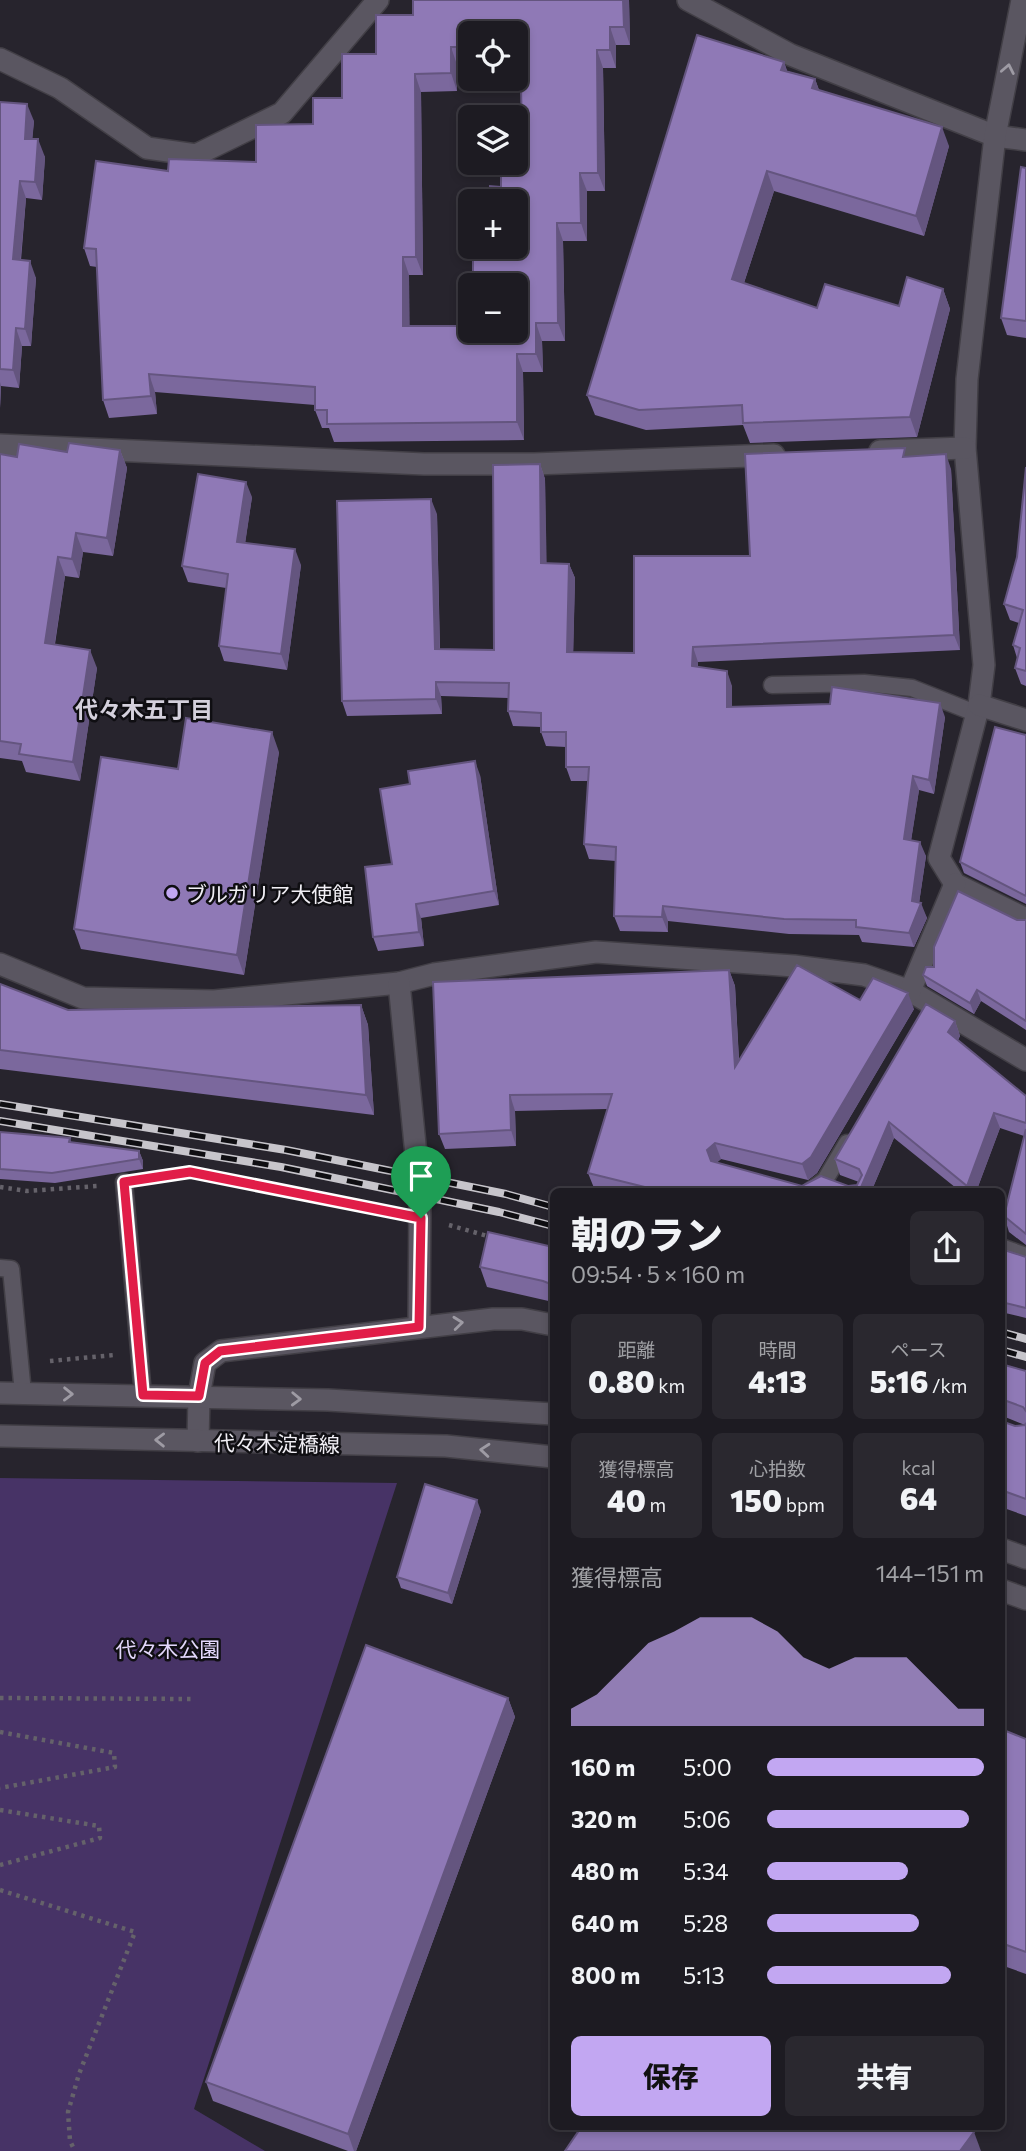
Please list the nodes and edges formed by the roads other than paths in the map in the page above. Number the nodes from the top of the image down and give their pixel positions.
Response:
1 (378, 0) edge
2 (688, 0) edge
3 (1022, 0) edge
4 (0, 59) edge
5 (995, 136) junction
6 (1026, 140) edge
7 (0, 445) edge
8 (965, 448) junction
9 (854, 452) edge
10 (798, 454) edge
11 (772, 685) dead end
12 (977, 709) junction
13 (1026, 720) edge
14 (955, 884) junction
15 (1026, 919) edge
16 (0, 964) edge
17 (399, 983) junction
18 (910, 991) junction
19 (1026, 1060) edge
20 (853, 1132) edge
21 (124, 1182) road end
22 (817, 1188) edge
23 (1005, 1248) edge
24 (1026, 1256) edge
25 (0, 1268) edge
26 (550, 1324) edge
27 (419, 1327) junction
28 (0, 1393) edge
29 (23, 1393) junction
30 (143, 1395) junction
31 (199, 1396) junction
32 (550, 1414) edge
33 (0, 1436) edge
34 (198, 1441) junction
35 (550, 1457) edge
36 (1005, 1550) edge
37 (1026, 1558) edge
38 (1005, 1591) edge
39 (1026, 1599) edge

1 - 4 street
2 - 5 street
5 -> 3 street
5 - 6 street
5 - 8 street
7 - 10 street
8 - 9 street
8 - 12 street
11 - 12 lane
12 - 13 street
12 - 14 street
14 - 15 street
14 - 18 street
16 - 17 street
17 - 18 street
17 - 27 street
18 - 19 street
20 - 22 lane
21 - 30 lane
23 - 24 lane
25 - 29 lane
27 -> 26 street
27 - 31 street
28 - 29 street, 代々木淀橋線
29 -> 30 street, 代々木淀橋線
30 - 31 street, 代々木淀橋線
31 -> 32 street, 代々木淀橋線
31 - 34 street
34 -> 33 street, 代々木淀橋線
35 -> 34 street, 代々木淀橋線
36 - 37 street
38 - 39 street

